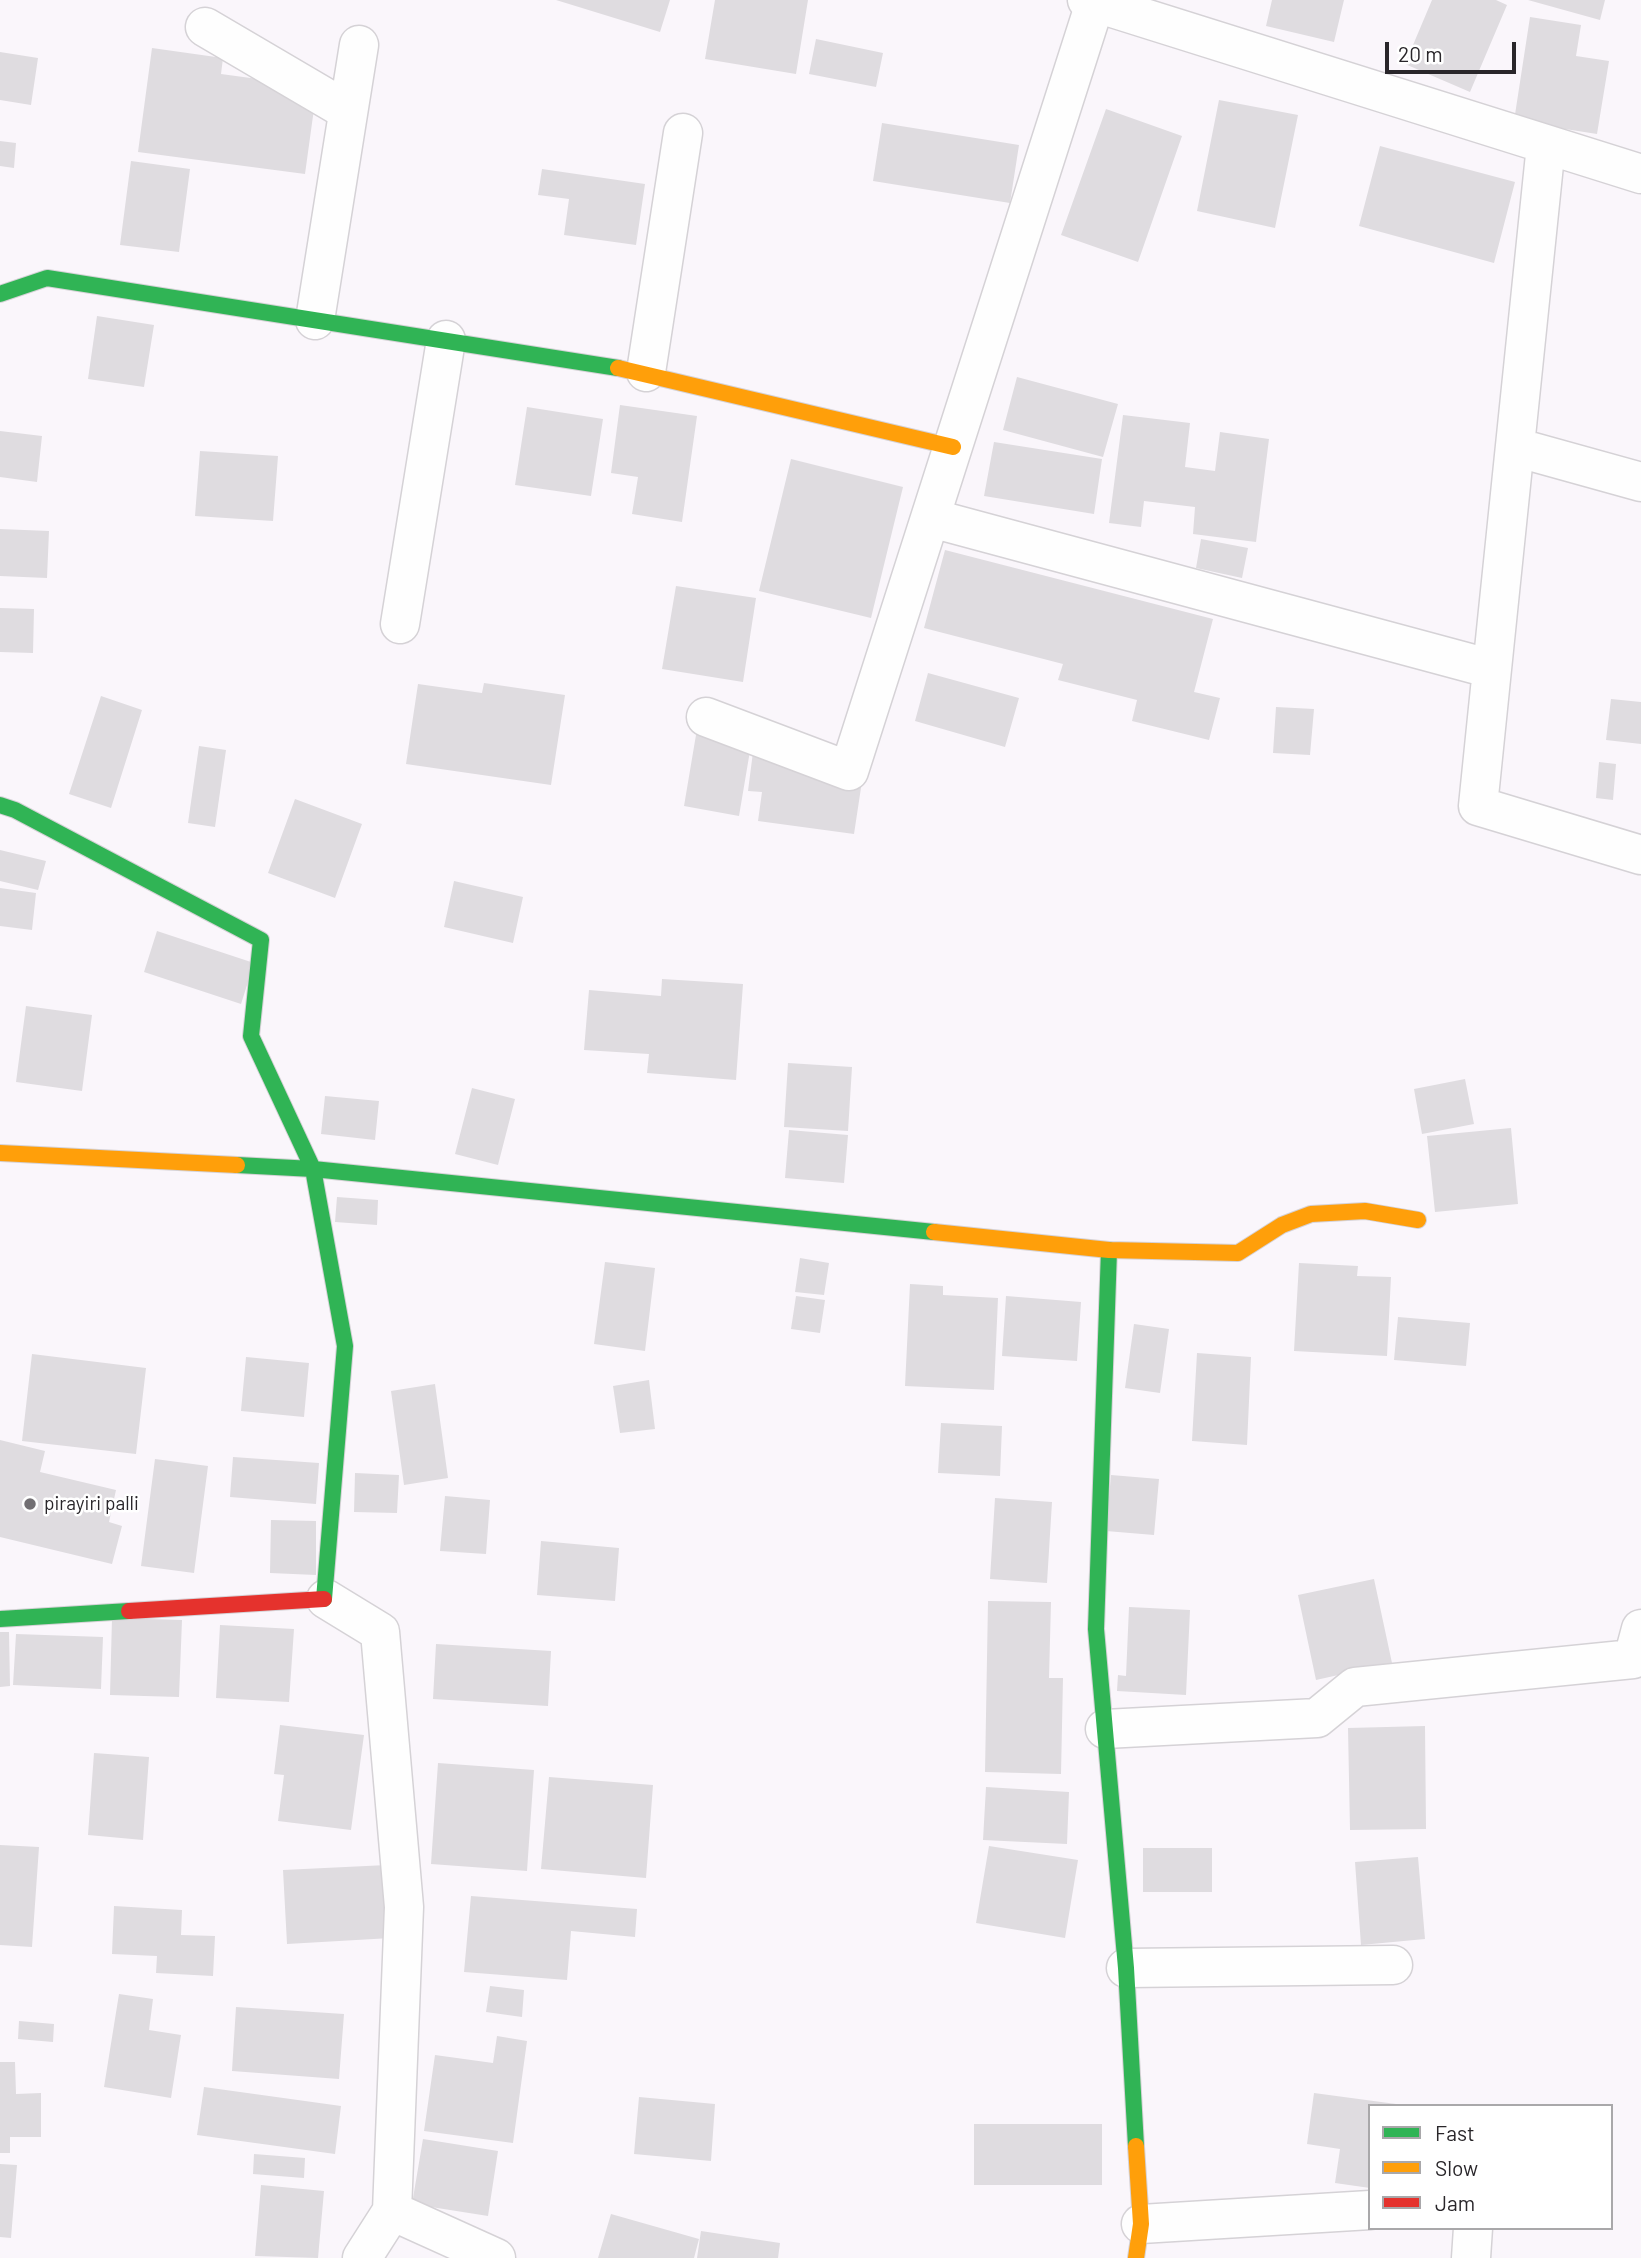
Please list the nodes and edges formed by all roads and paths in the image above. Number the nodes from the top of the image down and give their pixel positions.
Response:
1 (1093, 1) edge
2 (205, 27) dead end
3 (359, 45) dead end
4 (348, 111) junction
5 (683, 133) dead end
6 (1546, 145) junction
7 (1641, 174) edge
8 (0, 294) edge
9 (315, 320) junction
10 (446, 340) junction
11 (646, 372) junction
12 (953, 447) junction
13 (1515, 447) junction
14 (1641, 482) edge
15 (930, 518) junction
16 (401, 624) dead end
17 (1492, 669) junction
18 (706, 718) dead end
19 (0, 805) edge
20 (1641, 855) edge
21 (0, 1153) edge
22 (313, 1169) junction
23 (1418, 1220) dead end
24 (1109, 1250) junction
25 (326, 1599) junction
26 (0, 1619) edge
27 (1641, 1629) edge
28 (1105, 1729) junction
29 (1393, 1965) dead end
30 (1126, 1968) junction
31 (1368, 2210) edge
32 (392, 2211) junction
33 (1473, 2230) edge
34 (1139, 2241) edge
35 (362, 2258) edge
36 (496, 2258) edge
37 (1471, 2258) edge

1 - 6 street
1 - 12 street
2 - 4 street
3 - 4 street
4 - 9 street
5 - 11 street
6 - 7 street
6 - 13 street
8 - 9 street
9 - 10 street
10 - 11 street
10 - 16 street
11 - 12 street
12 - 15 street
13 - 14 street
13 - 17 street
15 - 17 street
15 - 18 street
17 - 20 street
19 - 22 street
21 - 22 street
22 - 24 street
22 - 25 street
23 - 24 street
24 - 28 street
25 - 26 street
25 - 32 street
27 - 28 street
28 - 30 street
29 - 30 street
30 - 34 street
31 - 34 street
32 - 35 street
32 - 36 street
33 - 37 street

